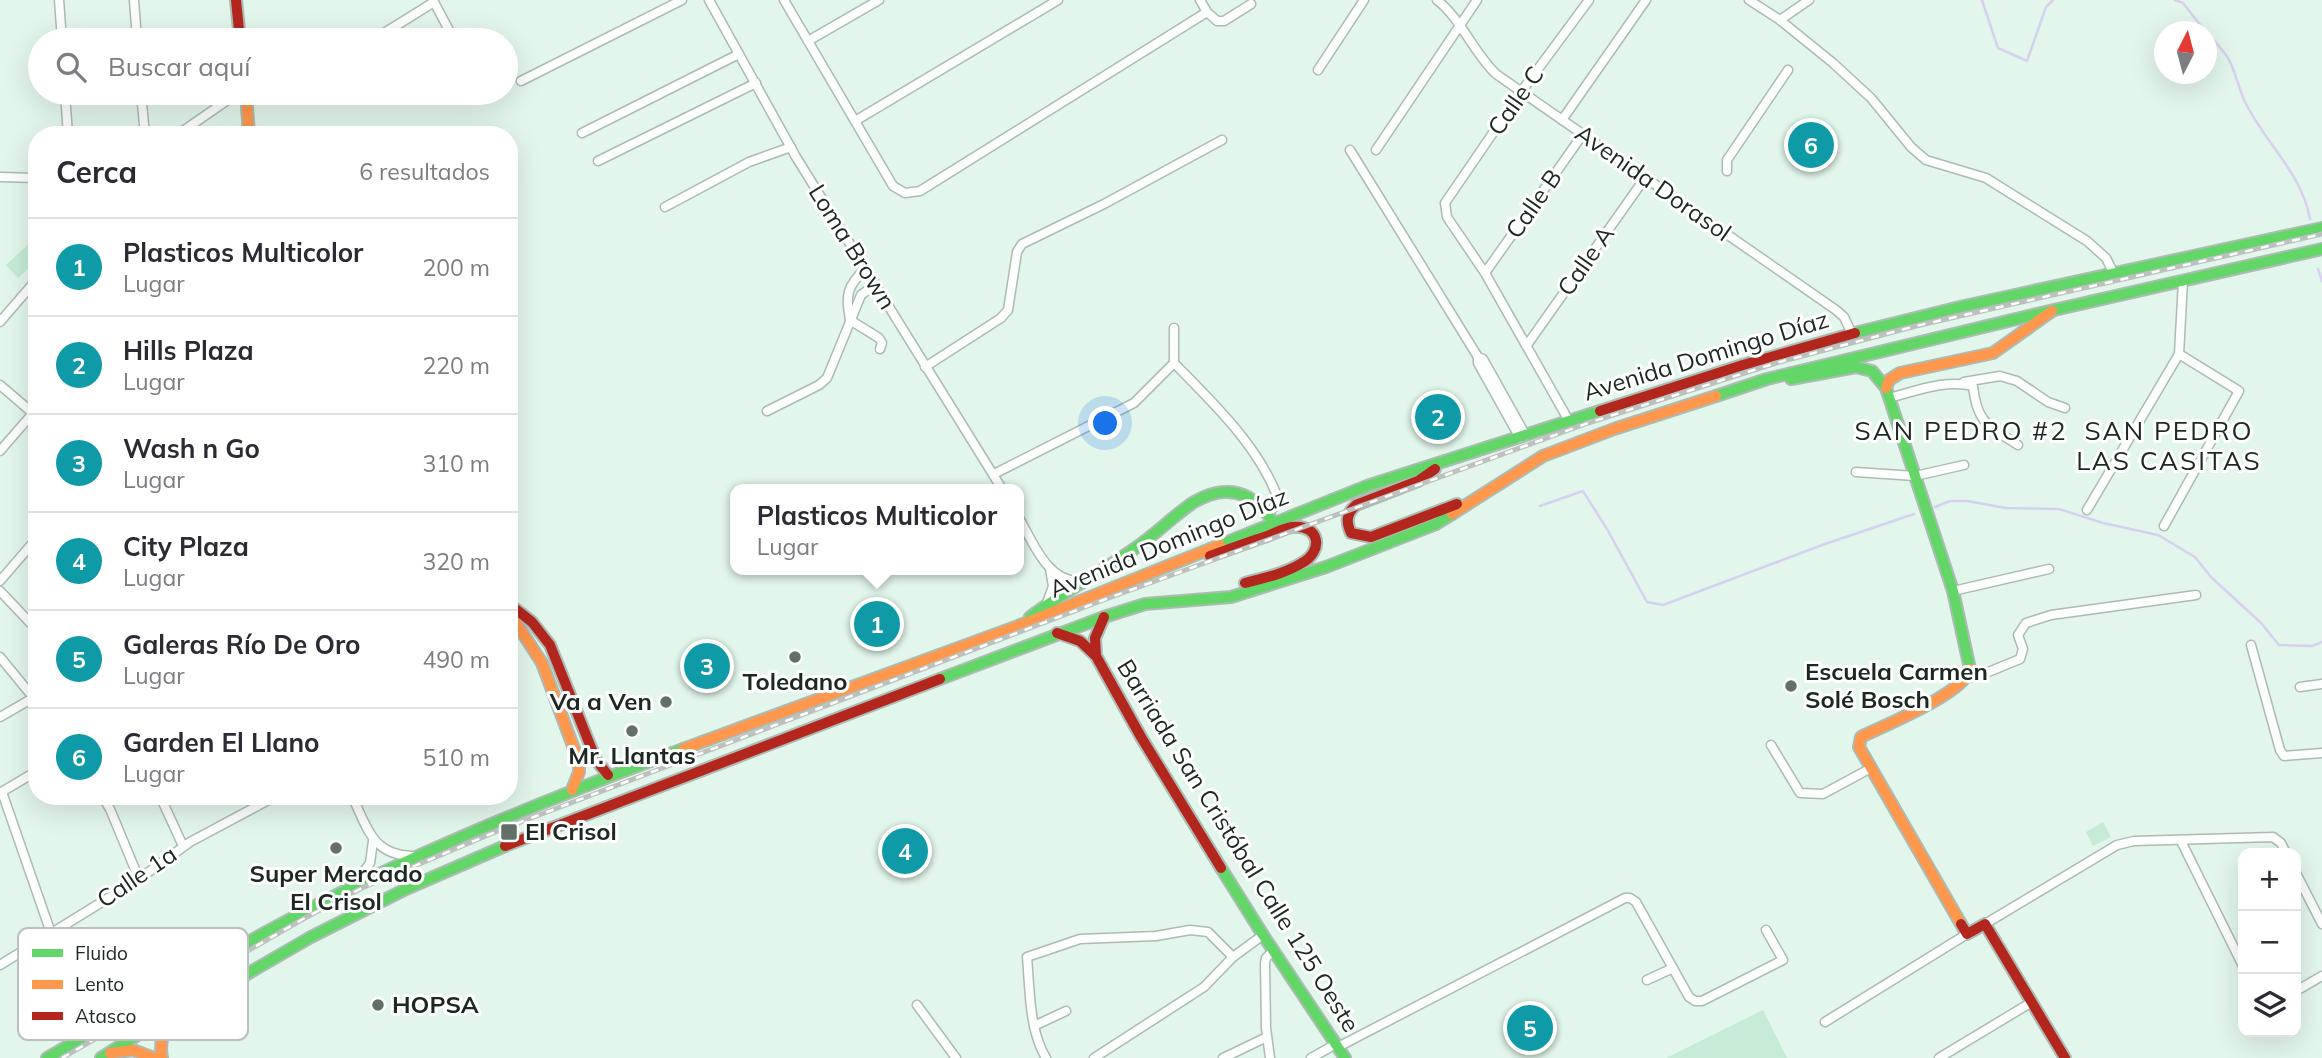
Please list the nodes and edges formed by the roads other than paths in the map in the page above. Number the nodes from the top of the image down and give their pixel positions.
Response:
1 (59, 0) edge
2 (134, 0) edge
3 (236, 0) edge
4 (682, 0) edge
5 (709, 0) edge
6 (784, 0) edge
7 (879, 0) edge
8 (1058, 0) edge
9 (1200, 0) edge
10 (1364, 0) edge
11 (1437, 0) edge
12 (1477, 0) edge
13 (1589, 0) edge
14 (1646, 0) edge
15 (1749, 0) edge
16 (1809, 0) edge
17 (433, 1) edge
18 (1251, 4) dead end
19 (1207, 12) junction
20 (1780, 20) junction
21 (1460, 26) junction
22 (61, 28) edge
23 (136, 28) edge
24 (239, 28) edge
25 (392, 28) edge
26 (448, 28) edge
27 (808, 41) junction
28 (739, 54) junction
29 (1318, 70) dead end
30 (1788, 70) dead end
31 (520, 81) dead end
32 (755, 83) junction
33 (1521, 92) junction
34 (66, 105) edge
35 (143, 105) edge
36 (220, 105) edge
37 (245, 105) edge
38 (1562, 120) junction
39 (855, 121) junction
40 (67, 126) edge
41 (144, 126) edge
42 (190, 126) edge
43 (248, 126) edge
44 (582, 133) dead end
45 (1583, 134) junction
46 (1222, 140) dead end
47 (790, 147) junction
48 (1350, 150) dead end
49 (1376, 150) dead end
50 (598, 161) dead end
51 (1727, 171) dead end
52 (0, 177) edge
53 (28, 178) edge
54 (1645, 178) junction
55 (665, 207) dead end
56 (2322, 228) edge
57 (2322, 249) edge
58 (866, 268) junction
59 (1485, 273) junction
60 (2114, 274) junction
61 (2183, 281) junction
62 (876, 284) junction
63 (28, 289) edge
64 (2054, 310) junction
65 (850, 320) junction
66 (0, 321) edge
67 (1174, 328) dead end
68 (1852, 334) junction
69 (1527, 345) junction
70 (880, 349) dead end
71 (2179, 354) junction
72 (1174, 363) junction
73 (925, 367) junction
74 (1768, 379) junction
75 (1961, 383) junction
76 (0, 386) edge
77 (1887, 393) junction
78 (28, 408) edge
79 (2065, 408) dead end
80 (768, 411) dead end
81 (28, 421) edge
82 (1569, 421) junction
83 (1523, 437) junction
84 (2018, 445) dead end
85 (0, 451) edge
86 (1447, 461) junction
87 (1964, 465) dead end
88 (1856, 472) dead end
89 (994, 474) junction
90 (1915, 475) junction
91 (1000, 484) edge
92 (1485, 492) junction
93 (2087, 510) dead end
94 (1270, 518) junction
95 (1024, 525) edge
96 (2164, 526) dead end
97 (28, 548) edge
98 (1050, 569) junction
99 (2049, 569) dead end
100 (1154, 572) junction
101 (0, 581) edge
102 (1080, 581) junction
103 (1953, 591) junction
104 (1, 592) edge
105 (2196, 595) dead end
106 (1192, 601) junction
107 (1047, 603) junction
108 (518, 610) edge
109 (1104, 617) junction
110 (28, 620) edge
111 (518, 626) edge
112 (1018, 626) junction
113 (1057, 633) junction
114 (2251, 645) dead end
115 (1096, 656) junction
116 (0, 657) edge
117 (1968, 677) junction
118 (2322, 684) edge
119 (2300, 687) dead end
120 (28, 691) edge
121 (28, 703) edge
122 (576, 710) junction
123 (562, 716) junction
124 (0, 717) edge
125 (1771, 745) dead end
126 (2322, 753) edge
127 (1871, 768) junction
128 (608, 775) junction
129 (28, 776) edge
130 (572, 790) junction
131 (1, 793) edge
132 (108, 805) edge
133 (164, 805) edge
134 (259, 805) edge
135 (356, 805) edge
136 (373, 841) junction
137 (2181, 841) junction
138 (183, 846) junction
139 (2284, 848) edge
140 (426, 853) junction
141 (139, 879) junction
142 (2301, 883) edge
143 (348, 888) junction
144 (1985, 924) junction
145 (2322, 924) edge
146 (49, 928) edge
147 (59, 928) edge
148 (1766, 930) dead end
149 (1967, 934) junction
150 (1263, 935) junction
151 (248, 943) edge
152 (1273, 951) junction
153 (18, 954) edge
154 (2238, 956) edge
155 (1233, 957) junction
156 (0, 965) edge
157 (1673, 968) junction
158 (248, 973) edge
159 (2322, 976) edge
160 (1647, 980) dead end
161 (2301, 987) edge
162 (2032, 1002) junction
163 (917, 1005) dead end
164 (1066, 1011) dead end
165 (1825, 1022) dead end
166 (1034, 1026) junction
167 (1268, 1037) junction
168 (78, 1040) edge
169 (130, 1040) edge
170 (160, 1040) edge
171 (1337, 1046) junction
172 (104, 1056) edge
173 (47, 1058) edge
174 (154, 1058) edge
175 (162, 1058) edge
176 (956, 1058) edge
177 (1046, 1058) edge
178 (1094, 1058) edge
179 (1223, 1058) edge
180 (1270, 1058) edge
181 (1311, 1058) edge
182 (1345, 1058) edge
183 (1939, 1058) edge
184 (2065, 1058) edge

1 - 22 street
2 - 23 street
3 - 24 main road
4 - 31 street
5 - 28 street, Loma Brown
6 - 27 street
7 - 27 street
8 - 39 street
9 - 19 street
10 - 29 street
11 - 21 street, Avenida Dorasol
12 - 21 street
13 - 33 street, Calle C
14 - 38 street
15 - 20 street
16 - 20 street
17 - 25 street
17 - 26 street
18 - 19 street
19 - 39 street
20 - 60 street
21 - 33 street, Avenida Dorasol
21 - 49 street
27 - 39 street
28 - 32 street, Loma Brown
28 - 44 street
30 - 51 street
32 - 47 street, Loma Brown
32 - 50 street
33 - 38 street, Avenida Dorasol
33 - 59 street, Calle C
34 - 40 street
35 - 41 street
36 - 42 street
37 - 43 main road
38 - 45 street, Avenida Dorasol
45 - 54 street, Avenida Dorasol
45 - 59 street, Calle B
46 - 73 street
47 - 55 street
47 - 58 street, Loma Brown
48 - 83 street
52 - 53 street
54 - 68 street, Avenida Dorasol
54 - 69 street, Calle A
56 - 60 main road, Avenida Domingo Díaz
57 - 61 main road, Avenida Domingo Díaz
58 - 62 street, Loma Brown
58 - 65 street
59 - 69 street
60 - 68 main road, Avenida Domingo Díaz
61 - 64 main road, Avenida Domingo Díaz
61 - 71 street
62 - 65 street
62 - 73 street, Loma Brown
63 - 66 street
64 - 74 main road, Avenida Domingo Díaz
64 - 77 main road
65 - 70 street
65 - 80 street
67 - 72 street
68 - 82 main road, Avenida Domingo Díaz
69 - 82 street
71 - 93 street
71 - 96 street
72 - 89 street
72 - 94 street
73 - 89 street, Loma Brown
74 - 77 main road
74 - 92 main road, Avenida Domingo Díaz
75 - 77 street
75 - 79 street
75 - 84 street
76 - 78 street
77 - 90 main road
81 - 85 street
82 - 83 main road, Avenida Domingo Díaz
83 - 86 main road, Avenida Domingo Díaz
86 - 92 main road
86 - 94 main road, Avenida Domingo Díaz
87 - 90 street
88 - 90 street
89 - 91 street, Loma Brown
90 - 103 main road
92 - 106 main road, Avenida Domingo Díaz
94 - 100 main road, Avenida Domingo Díaz
94 - 102 main road
95 - 98 street
97 - 101 street
98 - 102 street
98 - 107 street
99 - 103 street
100 - 106 main road
100 - 112 main road, Avenida Domingo Díaz
102 - 107 main road
103 - 117 main road
104 - 110 street
105 - 117 street
106 - 109 main road, Avenida Domingo Díaz
107 - 112 main road
108 - 122 main road
109 - 113 main road, Avenida Domingo Díaz
109 - 115 main road, Barriada San Cristóbal Calle 125 Oeste
111 - 123 main road
112 - 128 main road, Avenida Domingo Díaz
113 - 115 main road, Barriada San Cristóbal Calle 125 Oeste
113 - 158 main road, Avenida Domingo Díaz
114 - 126 street
115 - 150 main road, Barriada San Cristóbal Calle 125 Oeste
116 - 120 street
117 - 127 main road
118 - 119 street
121 - 124 street
122 - 123 main road
122 - 128 main road
123 - 130 main road
125 - 127 street
127 - 149 main road
128 - 130 main road, Avenida Domingo Díaz
129 - 131 street
130 - 140 main road, Avenida Domingo Díaz
131 - 146 street
132 - 141 street
133 - 138 street
134 - 138 street, Calle 1a
135 - 136 street
136 - 140 street
136 - 143 street
137 - 139 street
137 - 144 street
137 - 154 street
138 - 141 street, Calle 1a
140 - 143 main road, Avenida Domingo Díaz
141 - 147 street, Calle 1a
142 - 145 street
143 - 151 main road, Avenida Domingo Díaz
144 - 149 main road
144 - 162 main road
148 - 157 street
149 - 165 street
150 - 152 main road, Barriada San Cristóbal Calle 125 Oeste
150 - 155 street
152 - 167 street
152 - 171 main road, Barriada San Cristóbal Calle 125 Oeste
153 - 156 street, Calle 1a
155 - 166 street
155 - 178 street
157 - 160 street
157 - 171 street
159 - 161 street
162 - 183 street
162 - 184 main road
163 - 176 street
164 - 166 street
166 - 177 street
167 - 179 street
167 - 180 street
168 - 173 main road, Avenida Domingo Díaz
169 - 172 main road, Avenida Domingo Díaz
170 - 175 main road
171 - 181 street
171 - 182 main road, Barriada San Cristóbal Calle 125 Oeste
172 - 174 main road

